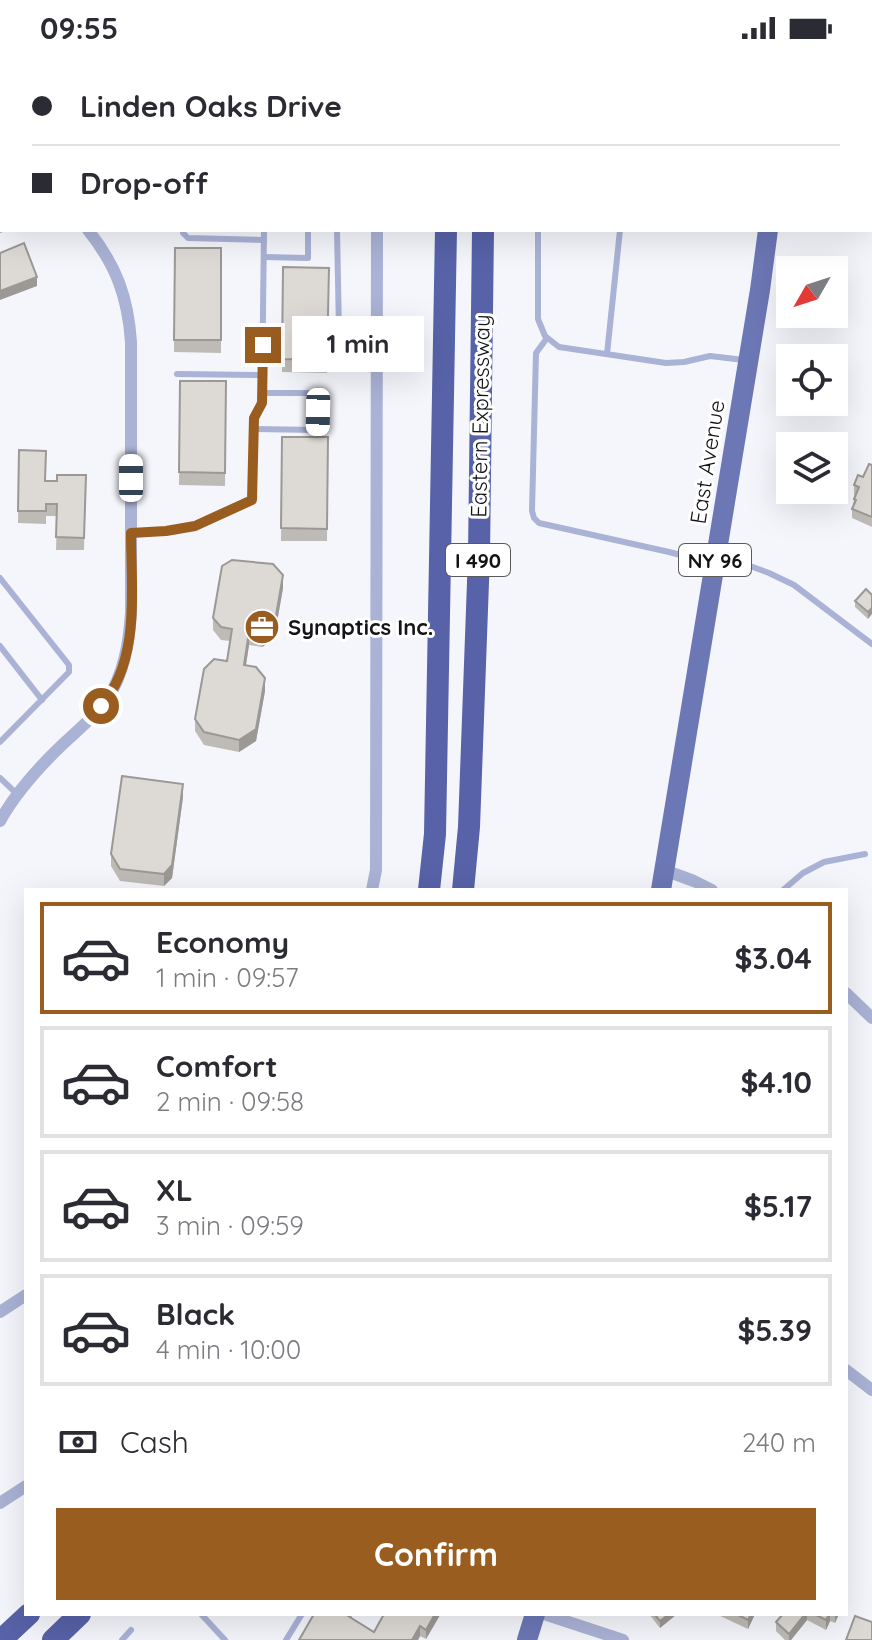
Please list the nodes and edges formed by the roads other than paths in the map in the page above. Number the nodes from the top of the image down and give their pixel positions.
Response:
1 (89, 232) edge
2 (183, 232) edge
3 (264, 232) edge
4 (308, 232) edge
5 (337, 232) edge
6 (377, 232) edge
7 (446, 232) edge
8 (483, 232) edge
9 (538, 232) edge
10 (620, 232) edge
11 (768, 232) edge
12 (264, 240) junction
13 (264, 257) junction
14 (339, 331) dead end
15 (547, 338) junction
16 (607, 354) junction
17 (748, 360) junction
18 (177, 374) dead end
19 (262, 375) junction
20 (262, 393) junction
21 (254, 429) junction
22 (131, 533) junction
23 (716, 559) junction
24 (0, 578) edge
25 (872, 644) edge
26 (0, 646) edge
27 (42, 700) junction
28 (0, 742) edge
29 (0, 778) edge
30 (17, 794) junction
31 (0, 821) edge
32 (865, 854) dead end
33 (663, 880) edge
34 (372, 888) edge
35 (429, 888) edge
36 (463, 888) edge
37 (708, 888) edge
38 (785, 888) edge
39 (848, 995) edge
40 (872, 1018) edge
41 (24, 1296) edge
42 (0, 1312) edge
43 (848, 1372) edge
44 (872, 1390) edge
45 (24, 1487) edge
46 (0, 1503) edge
47 (24, 1614) edge
48 (24, 1616) edge
49 (78, 1616) edge
50 (203, 1616) edge
51 (301, 1616) edge
52 (534, 1616) edge
53 (550, 1616) edge
54 (0, 1623) edge
55 (131, 1630) dead end
56 (1, 1640) edge
57 (53, 1640) edge
58 (122, 1640) edge
59 (225, 1640) edge
60 (286, 1640) edge
61 (527, 1640) edge
62 (623, 1640) edge

1 - 22 street
2 - 12 lane
3 - 12 lane
4 - 13 lane
5 - 14 lane
6 - 34 street
7 - 35 highway, Eastern Expressway / I 490
8 - 36 highway, Eastern Expressway / I 490
9 - 15 lane
10 - 16 lane
11 - 17 main road, East Avenue / NY 96
12 - 13 lane
13 - 19 lane
15 - 16 lane
15 - 23 lane
16 - 17 lane
17 - 23 main road, East Avenue / NY 96
18 - 19 lane
19 - 20 lane
20 - 21 lane
20 - 21 lane
21 - 22 lane
22 - 30 street
23 - 25 lane
23 - 33 main road, East Avenue / NY 96
24 - 27 lane
26 - 27 lane
27 - 28 lane
29 - 30 lane
30 - 31 street
32 - 38 lane
33 - 37 street
39 - 40 street
41 - 42 street
43 - 44 street
45 - 46 street
47 - 54 highway
48 - 56 highway
49 - 57 highway
50 - 59 lane
51 - 60 lane
52 - 61 main road
53 - 62 street
55 - 58 lane

